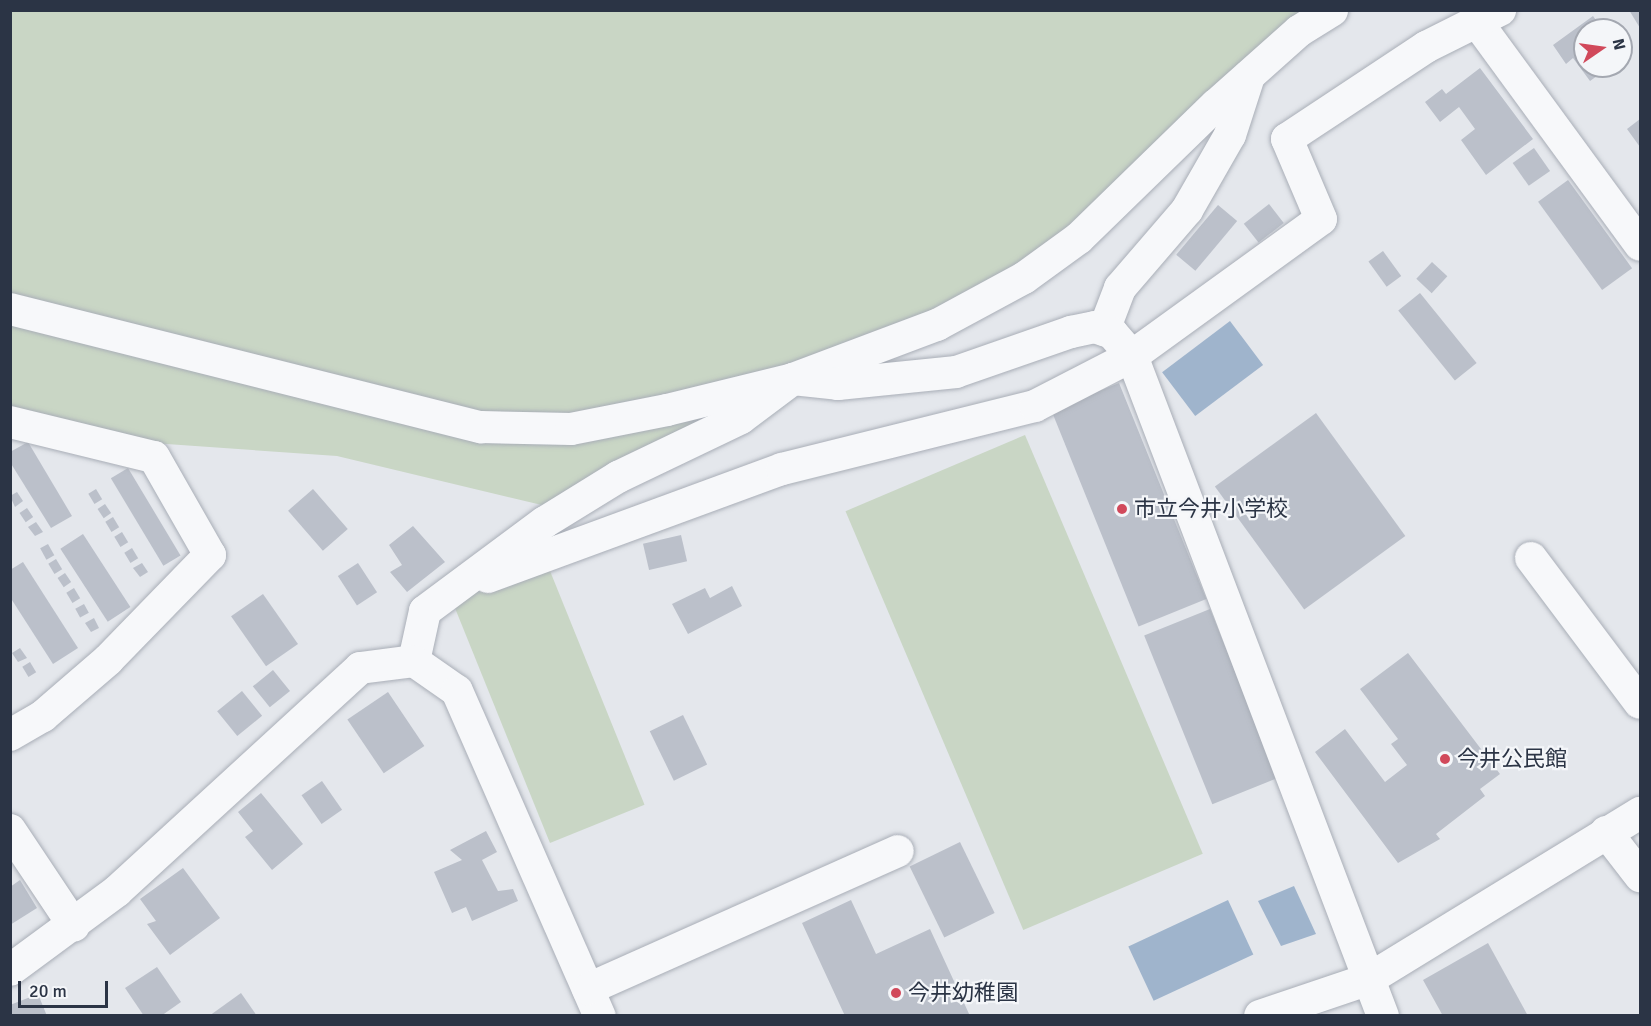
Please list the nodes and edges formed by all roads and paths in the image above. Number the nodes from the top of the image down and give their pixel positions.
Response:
1 (1332, 10) edge
2 (1489, 16) edge
3 (1249, 75) junction
4 (1631, 205) edge
5 (1641, 245) edge
6 (10, 309) edge
7 (1104, 330) junction
8 (1132, 356) junction
9 (793, 379) junction
10 (10, 422) edge
11 (1531, 558) dead end
12 (455, 588) junction
13 (414, 661) junction
14 (1641, 703) edge
15 (10, 735) edge
16 (1641, 813) edge
17 (10, 830) edge
18 (1606, 832) junction
19 (898, 851) dead end
20 (1641, 876) edge
21 (74, 926) junction
22 (10, 970) edge
23 (1368, 979) junction
24 (595, 1008) edge
25 (1260, 1016) edge
26 (1383, 1016) edge

1 - 3 street
2 - 4 street
2 - 8 street
3 - 7 street
3 - 9 street
4 - 5 street
6 - 9 street
7 - 8 street
7 - 9 street
8 - 12 street
8 - 23 street
9 - 12 street
10 - 15 street
11 - 14 street
12 - 13 street
13 - 21 street
13 - 24 street
16 - 18 street
17 - 21 street
18 - 20 street
18 - 23 street
19 - 24 street
21 - 22 street
23 - 25 street
23 - 26 street

